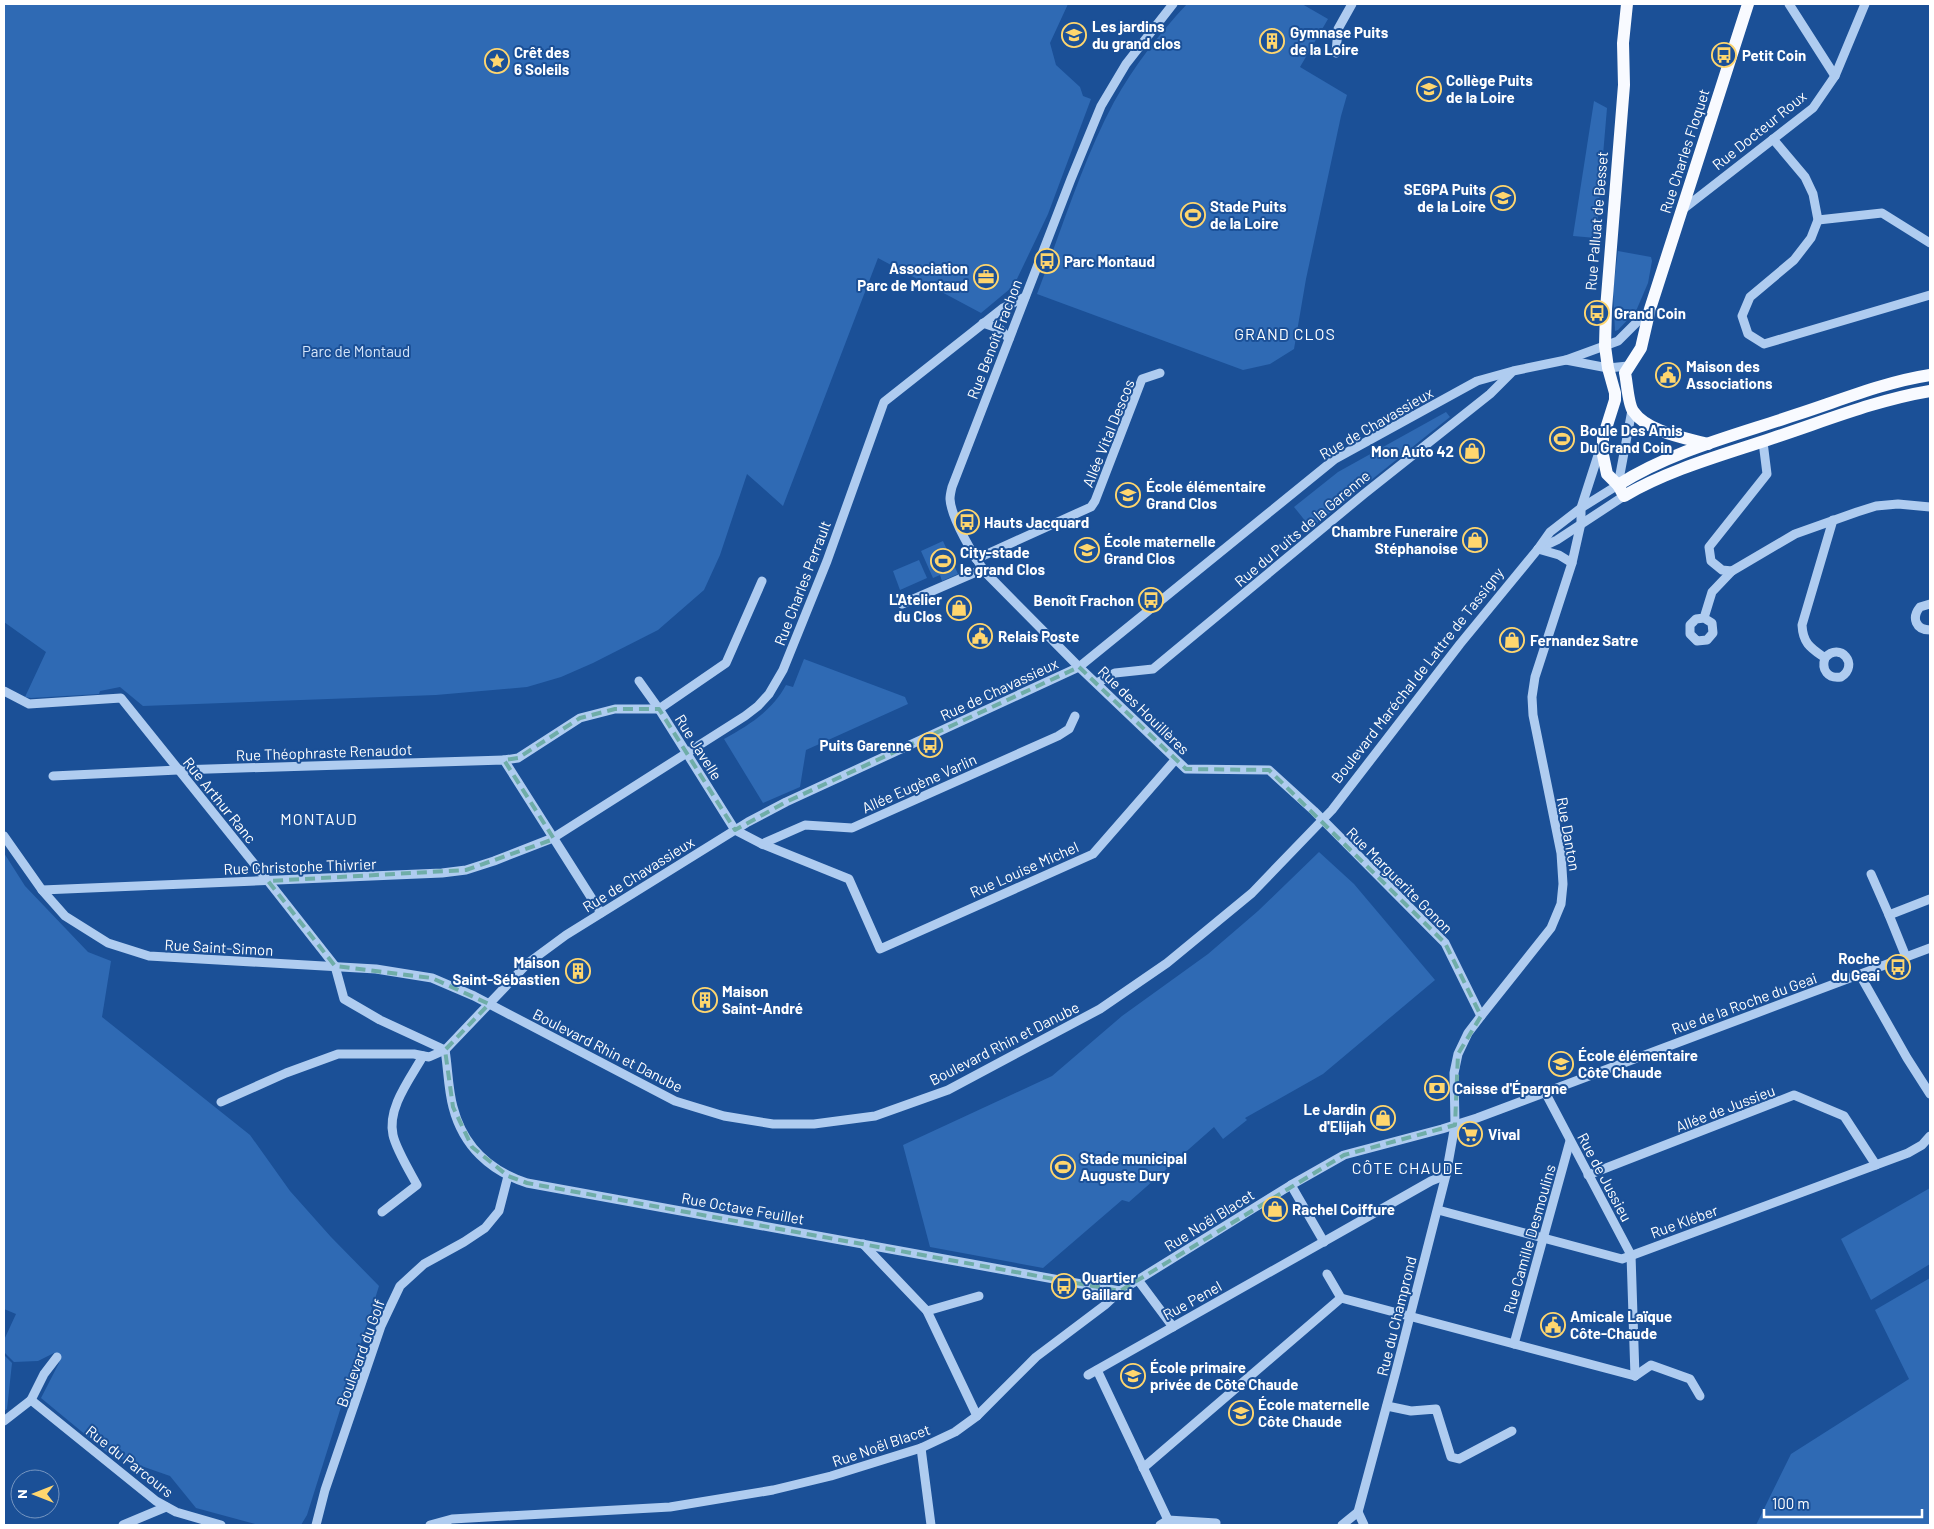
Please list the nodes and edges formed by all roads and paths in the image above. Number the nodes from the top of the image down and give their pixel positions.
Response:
1 (1173, 4) edge
2 (1352, 4) edge
3 (1627, 4) edge
4 (1748, 4) edge
5 (1789, 4) edge
6 (1864, 4) edge
7 (1336, 53) dead end
8 (1835, 76) junction
9 (1773, 139) junction
10 (1681, 211) junction
11 (1818, 220) junction
12 (1930, 243) edge
13 (1930, 295) edge
14 (1025, 297) junction
15 (1650, 308) junction
16 (983, 323) junction
17 (1009, 340) junction
18 (1605, 346) junction
19 (1566, 360) junction
20 (1628, 366) junction
21 (1608, 368) junction
22 (1513, 371) junction
23 (1160, 374) dead end
24 (1930, 375) edge
25 (1930, 391) edge
26 (1632, 410) junction
27 (1603, 438) junction
28 (1763, 442) junction
29 (1708, 444) junction
30 (1621, 490) junction
31 (1930, 507) edge
32 (1582, 508) junction
33 (1834, 520) junction
34 (1581, 523) junction
35 (1538, 549) junction
36 (976, 559) junction
37 (1572, 563) junction
38 (983, 569) junction
39 (1732, 571) junction
40 (762, 581) dead end
41 (902, 604) dead end
42 (1930, 604) edge
43 (1704, 618) dead end
44 (1930, 630) edge
45 (1825, 658) dead end
46 (1079, 667) junction
47 (638, 681) dead end
48 (1097, 683) junction
49 (4, 691) edge
50 (659, 709) junction
51 (1074, 716) dead end
52 (687, 753) junction
53 (504, 760) junction
54 (1175, 760) junction
55 (178, 770) junction
56 (53, 776) dead end
57 (1322, 820) junction
58 (735, 830) junction
59 (4, 836) edge
60 (553, 838) junction
61 (762, 844) junction
62 (1871, 874) dead end
63 (268, 881) junction
64 (42, 890) junction
65 (1930, 899) edge
66 (601, 913) junction
67 (1889, 915) junction
68 (1930, 948) edge
69 (1906, 958) junction
70 (334, 966) junction
71 (1860, 975) junction
72 (489, 1004) junction
73 (1480, 1016) junction
74 (446, 1050) junction
75 (423, 1056) junction
76 (1545, 1092) junction
77 (1930, 1094) edge
78 (221, 1102) dead end
79 (1455, 1125) junction
80 (1930, 1136) edge
81 (1570, 1141) junction
82 (1876, 1165) junction
83 (1446, 1175) junction
84 (1588, 1175) junction
85 (508, 1176) junction
86 (1291, 1185) junction
87 (1438, 1210) junction
88 (382, 1212) dead end
89 (1543, 1238) junction
90 (1324, 1242) junction
91 (863, 1244) junction
92 (1631, 1255) junction
93 (1327, 1274) dead end
94 (1138, 1280) junction
95 (1120, 1291) junction
96 (979, 1296) dead end
97 (1341, 1298) junction
98 (927, 1311) junction
99 (1410, 1318) junction
100 (1173, 1327) junction
101 (1514, 1344) junction
102 (56, 1357) dead end
103 (1097, 1370) junction
104 (1088, 1375) dead end
105 (1635, 1376) junction
106 (1700, 1396) dead end
107 (31, 1400) junction
108 (1387, 1406) junction
109 (977, 1416) junction
110 (4, 1421) edge
111 (1512, 1431) dead end
112 (921, 1448) junction
113 (1143, 1468) junction
114 (166, 1507) junction
115 (1358, 1512) junction
116 (1164, 1522) edge
117 (1216, 1523) dead end
118 (123, 1525) edge
119 (222, 1525) edge
120 (316, 1525) edge
121 (430, 1525) edge
122 (931, 1525) edge
123 (1342, 1525) edge
124 (1364, 1525) edge

1 - 14 street, Rue Benoît Frachon
2 - 7 street
3 - 18 main road, Rue Palluat de Besset
4 - 10 main road, Rue Charles Floquet
5 - 8 street
6 - 8 street, Rue Docteur Roux
8 - 9 street, Rue Docteur Roux
9 - 10 street, Rue Docteur Roux
9 - 11 street
10 - 15 main road, Rue Charles Floquet
11 - 12 street
11 - 13 street
14 - 16 street, Rue Charles Perrault
14 - 17 street, Rue Benoît Frachon
15 - 18 street, Rue Charles Floquet
15 - 20 main road, Rue Charles Floquet
16 - 17 street
16 - 52 street, Rue Charles Perrault
17 - 36 street, Rue Benoît Frachon
18 - 19 street, Rue de Chavassieux
18 - 21 main road, Rue Palluat de Besset
19 - 21 street, Rue de Chavassieux
19 - 22 street, Rue de Chavassieux
20 - 21 street, Rue de Chavassieux
20 - 26 main road
21 - 27 main road, Rue Palluat de Besset
22 - 46 street, Rue de Chavassieux
22 - 48 street, Rue du Puits de la Garenne
23 - 36 street, Allée Vital Descos
24 - 29 main road, Boulevard Maréchal de Lattre de Tassigny
25 - 28 main road, Boulevard Maréchal de Lattre de Tassigny
26 - 29 main road
26 - 30 street
27 - 30 main road
27 - 32 street, Rue Danton
28 - 30 main road, Boulevard Maréchal de Lattre de Tassigny
28 - 39 street
29 - 30 main road, Boulevard Maréchal de Lattre de Tassigny
30 - 32 street, Boulevard Maréchal de Lattre de Tassigny
30 - 34 street, Boulevard Maréchal de Lattre de Tassigny
31 - 33 street
32 - 34 street, Rue Danton
32 - 35 street, Boulevard Maréchal de Lattre de Tassigny
33 - 39 street
33 - 45 street
34 - 35 street, Boulevard Maréchal de Lattre de Tassigny
34 - 37 street, Rue Danton
35 - 37 street
35 - 57 street, Boulevard Maréchal de Lattre de Tassigny
36 - 38 street, Rue Benoît Frachon
37 - 73 street, Rue Danton
38 - 41 street
38 - 46 street, Rue Benoît Frachon
39 - 43 street
40 - 50 street
42 - 44 street
46 - 48 street, Rue des Houillères
46 - 58 street, Rue de Chavassieux
47 - 50 street, Rue Javelle
48 - 54 street, Rue des Houillères
49 - 55 street, Rue Arthur Ranc
50 - 52 street, Rue Javelle
50 - 53 street, Rue Théophraste Renaudot
51 - 61 street, Allée Eugène Varlin
52 - 58 street, Rue Javelle
52 - 60 street, Rue Charles Perrault
53 - 55 street, Rue Théophraste Renaudot
53 - 60 street
54 - 57 street, Rue des Houillères
54 - 61 street, Rue Louise Michel
55 - 56 street, Rue Théophraste Renaudot
55 - 63 street, Rue Arthur Ranc
57 - 72 street, Boulevard Rhin et Danube
57 - 73 street, Rue Marguerite Gonon
58 - 61 street
58 - 66 street, Rue de Chavassieux
59 - 64 street, Rue Saint-Simon
60 - 63 street, Rue Christophe Thivrier
60 - 66 street
62 - 67 street
63 - 64 street, Rue Christophe Thivrier
63 - 70 street, Rue Arthur Ranc
64 - 70 street, Rue Saint-Simon
65 - 67 street
66 - 72 street, Rue de Chavassieux
67 - 69 street
68 - 69 street, Rue de la Roche du Geai
69 - 71 street, Rue de la Roche du Geai
70 - 72 street, Boulevard Rhin et Danube
70 - 74 street
71 - 76 street, Rue de la Roche du Geai
71 - 77 street
72 - 74 street, Rue de Chavassieux
73 - 79 street, Rue Danton
74 - 75 street
74 - 85 street, Rue Octave Feuillet
75 - 78 street
75 - 88 street
76 - 79 street, Rue de la Roche du Geai
76 - 81 street, Rue de Jussieu
79 - 83 street, Rue du Champrond
79 - 86 street, Rue Noël Blacet
80 - 82 street, Rue Kléber
81 - 84 street, Rue de Jussieu
81 - 89 street, Rue Camille Desmoulins
82 - 84 street, Allée de Jussieu
82 - 92 street, Rue Kléber
83 - 87 street, Rue du Champrond
83 - 90 street, Rue Penel
84 - 92 street, Rue de Jussieu
85 - 91 street, Rue Octave Feuillet
85 - 120 street, Boulevard du Golf
86 - 90 street
86 - 94 street, Rue Noël Blacet
87 - 89 street, Rue Kléber
87 - 99 street, Rue du Champrond
89 - 92 street, Rue Kléber
89 - 101 street, Rue Camille Desmoulins
90 - 100 street, Rue Penel
91 - 95 street, Rue Octave Feuillet
91 - 98 street
92 - 105 street, Rue de Jussieu
93 - 97 street
94 - 95 street, Rue Noël Blacet
94 - 100 street
95 - 109 street, Rue Noël Blacet
96 - 98 street
97 - 99 street
97 - 113 street
98 - 109 street
99 - 101 street
99 - 108 street, Rue du Champrond
100 - 103 street, Rue Penel
101 - 105 street
102 - 107 street
103 - 104 street, Rue Penel
103 - 113 street
105 - 106 street
107 - 110 street
107 - 114 street, Rue du Parcours
108 - 111 street
108 - 115 street, Rue du Champrond
109 - 112 street, Rue Noël Blacet
112 - 121 street, Rue Noël Blacet
112 - 122 street
113 - 116 street
114 - 118 street
114 - 119 street, Rue du Parcours
115 - 123 street
115 - 124 street
116 - 117 street

